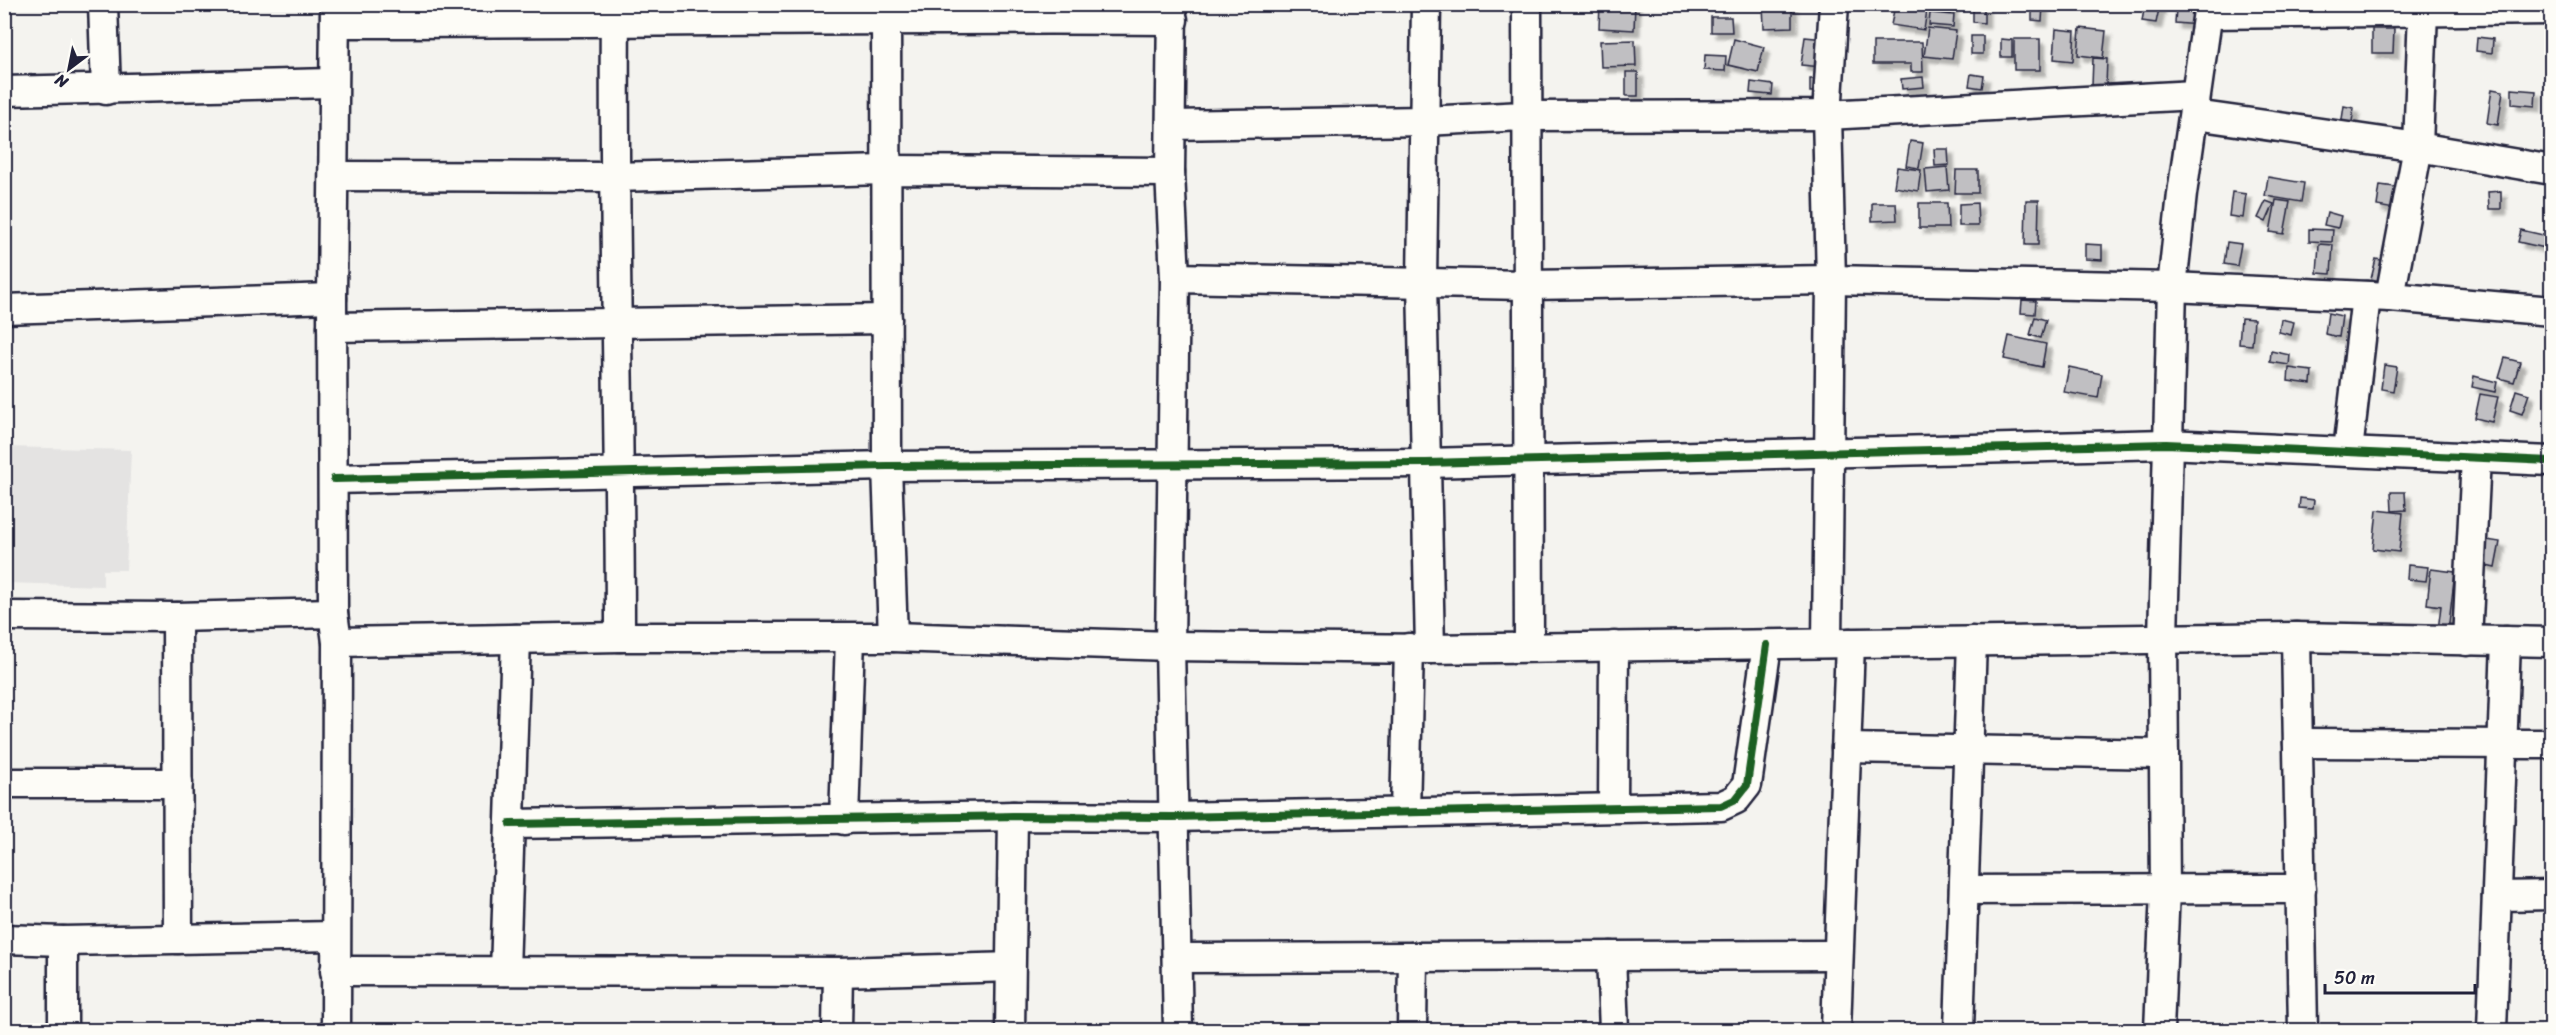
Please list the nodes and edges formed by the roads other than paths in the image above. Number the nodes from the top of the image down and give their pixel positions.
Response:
1 (103, 4) edge
2 (1426, 4) edge
3 (1527, 4) edge
4 (1834, 4) edge
5 (2208, 10) edge
6 (2423, 10) junction
7 (2552, 10) edge
8 (886, 11) edge
9 (1172, 12) edge
10 (335, 14) edge
11 (615, 14) edge
12 (332, 83) junction
13 (106, 90) junction
14 (4, 91) edge
15 (2195, 105) junction
16 (1827, 115) junction
17 (1525, 116) junction
18 (1425, 121) junction
19 (1171, 125) junction
20 (2418, 147) junction
21 (886, 170) junction
22 (2552, 170) edge
23 (1170, 172) junction
24 (335, 176) junction
25 (614, 177) junction
26 (1175, 278) junction
27 (1831, 280) junction
28 (1422, 282) junction
29 (1530, 285) junction
30 (2172, 287) junction
31 (2378, 297) junction
32 (332, 298) junction
33 (4, 309) edge
34 (2552, 311) edge
35 (886, 319) junction
36 (616, 322) junction
37 (332, 327) junction
38 (2166, 444) junction
39 (2348, 451) junction
40 (1828, 452) junction
41 (2476, 457) junction
42 (1530, 459) junction
43 (2552, 461) edge
44 (1426, 463) junction
45 (1173, 464) junction
46 (887, 466) junction
47 (620, 472) junction
48 (334, 479) junction
49 (333, 613) junction
50 (4, 616) edge
51 (177, 617) junction
52 (620, 637) junction
53 (893, 637) junction
54 (2296, 637) junction
55 (850, 638) junction
56 (2163, 638) junction
57 (516, 639) junction
58 (1972, 641) junction
59 (2467, 641) junction
60 (2506, 641) junction
61 (337, 642) junction
62 (2552, 642) edge
63 (1839, 643) junction
64 (1767, 645) junction
65 (1170, 646) junction
66 (1529, 646) junction
67 (1614, 646) junction
68 (1419, 648) junction
69 (2298, 743) junction
70 (2502, 744) junction
71 (2552, 744) edge
72 (1846, 748) junction
73 (1969, 750) junction
74 (2164, 754) junction
75 (4, 783) edge
76 (178, 783) junction
77 (1613, 807) junction
78 (1405, 812) junction
79 (1013, 816) junction
80 (1173, 817) junction
81 (844, 820) junction
82 (510, 824) junction
83 (1964, 890) junction
84 (2165, 890) junction
85 (2301, 890) junction
86 (2552, 895) edge
87 (2497, 896) junction
88 (335, 936) junction
89 (4, 939) edge
90 (178, 939) junction
91 (63, 941) junction
92 (1838, 955) junction
93 (1611, 956) junction
94 (1413, 957) junction
95 (1177, 958) junction
96 (1010, 967) junction
97 (335, 971) junction
98 (505, 971) junction
99 (838, 972) junction
100 (63, 1030) edge
101 (336, 1030) edge
102 (837, 1030) edge
103 (1010, 1030) edge
104 (1178, 1030) edge
105 (1412, 1030) edge
106 (1614, 1030) edge
107 (1836, 1030) edge
108 (1959, 1030) edge
109 (2159, 1030) edge
110 (2303, 1030) edge
111 (2492, 1030) edge

1 - 13 street
2 - 18 street
3 - 17 street
4 - 16 street
5 - 6 street
5 - 15 street
6 - 7 street
6 - 20 street
8 - 9 street
8 - 11 street
8 - 21 street
9 - 19 street
10 - 11 street
10 - 12 street
11 - 25 street
12 - 13 street
12 - 24 street
13 - 14 street
15 - 16 street
15 - 20 street
15 - 30 street
16 - 17 street
16 - 27 street
17 - 18 street
17 - 29 street
18 - 19 street
18 - 28 street
19 - 23 street
20 - 22 street
20 - 31 street
21 - 23 street
21 - 25 street
21 - 35 street
23 - 26 street
24 - 25 street
24 - 32 street
25 - 36 street
26 - 28 street
26 - 45 street
27 - 29 street
27 - 30 street
27 - 40 street
28 - 29 street
28 - 44 street
29 - 42 street
30 - 31 street
30 - 38 street
31 - 34 street
31 - 39 street
32 - 33 street
32 - 37 street
35 - 36 street
35 - 46 street
36 - 37 street
36 - 47 street
37 - 48 street
38 - 39 street
38 - 40 street
38 - 56 street
39 - 41 street
40 - 42 street
40 - 63 street
41 - 43 street
41 - 59 street
42 - 44 street
42 - 66 street
44 - 45 street
44 - 68 street
45 - 46 street
45 - 65 street
46 - 47 street
46 - 53 street
47 - 48 street
47 - 52 street
48 - 49 street
49 - 51 street
49 - 61 street
50 - 51 street
51 - 76 street
52 - 55 street
52 - 57 street
53 - 55 street
53 - 65 street
54 - 56 street
54 - 59 street
54 - 69 street
55 - 81 street
56 - 58 street
56 - 74 street
57 - 61 street
57 - 82 street
58 - 63 street
58 - 73 street
59 - 60 street
60 - 62 street
60 - 70 street
61 - 88 street
63 - 64 street
63 - 72 street
64 - 67 street
64 - 77 street
65 - 68 street
65 - 80 street
66 - 67 street
66 - 68 street
67 - 77 street
68 - 78 street
69 - 70 street
69 - 85 street
70 - 71 street
70 - 87 street
72 - 73 street
72 - 92 street
73 - 74 street
73 - 83 street
74 - 84 street
75 - 76 street
76 - 90 street
77 - 78 street
78 - 80 street
79 - 80 street
79 - 81 street
79 - 96 street
80 - 95 street
81 - 82 street
82 - 98 street
83 - 84 street
83 - 108 street
84 - 85 street
84 - 109 street
85 - 110 street
86 - 87 street
87 - 111 street
88 - 90 street
88 - 97 street
89 - 91 street
90 - 91 street
91 - 100 street
92 - 93 street
92 - 107 street
93 - 94 street
93 - 106 street
94 - 95 street
94 - 105 street
95 - 104 street
96 - 99 street
96 - 103 street
97 - 98 street
97 - 101 street
98 - 99 street
99 - 102 street

